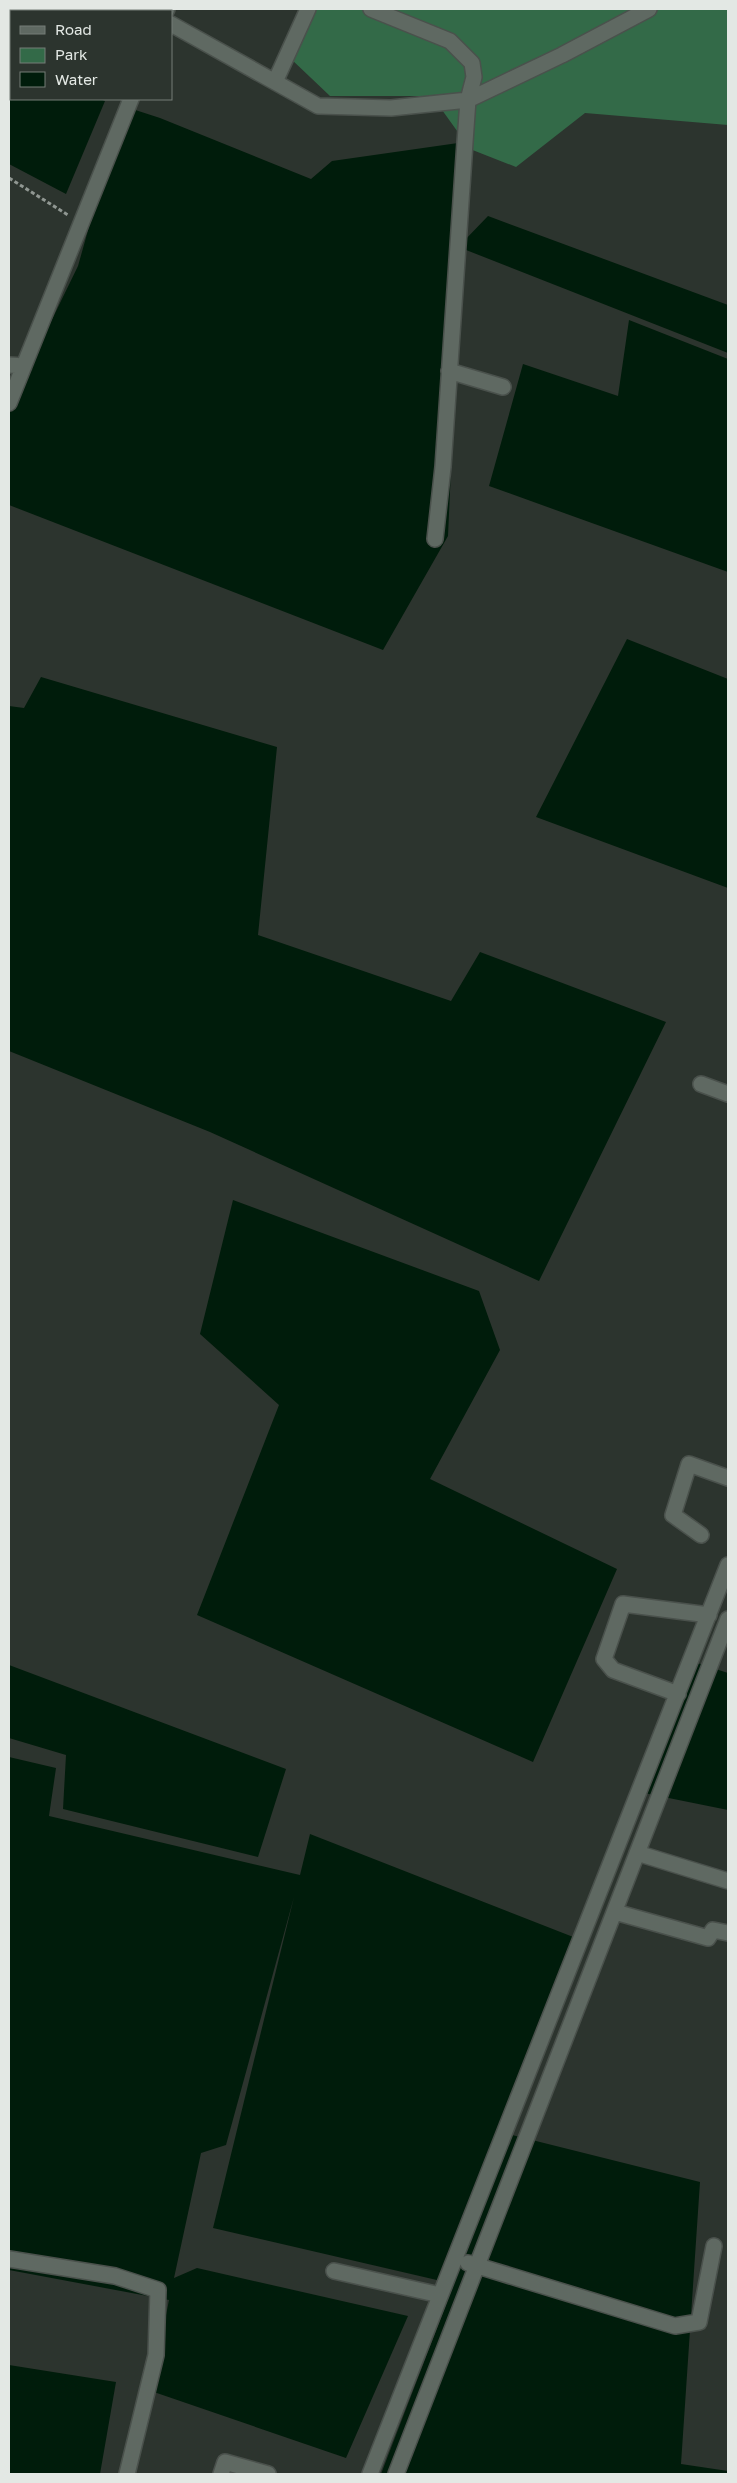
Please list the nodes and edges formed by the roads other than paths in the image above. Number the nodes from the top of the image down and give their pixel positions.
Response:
1 (308, 9) edge
2 (371, 9) edge
3 (649, 9) edge
4 (172, 25) edge
5 (275, 82) junction
6 (131, 100) edge
7 (468, 100) junction
8 (16, 365) edge
9 (449, 371) junction
10 (504, 387) dead end
11 (9, 403) edge
12 (435, 539) dead end
13 (701, 1084) dead end
14 (728, 1094) edge
15 (728, 1478) edge
16 (701, 1535) dead end
17 (728, 1565) edge
18 (709, 1614) junction
19 (728, 1619) edge
20 (722, 1651) edge
21 (678, 1694) junction
22 (637, 1853) junction
23 (728, 1881) edge
24 (615, 1912) junction
25 (728, 1933) edge
26 (714, 2246) dead end
27 (9, 2259) edge
28 (454, 2260) junction
29 (477, 2265) junction
30 (334, 2271) dead end
31 (440, 2295) junction
32 (127, 2474) edge
33 (221, 2474) edge
34 (268, 2474) edge
35 (370, 2474) edge
36 (396, 2474) edge

1 - 5 street
2 - 7 street
3 - 7 street
4 - 5 street
5 - 7 street
6 - 8 street
7 - 9 street
8 - 11 street
9 - 10 street
9 - 12 street
13 - 14 street
15 - 16 street
17 - 18 street
18 - 21 street
18 - 21 street
19 - 20 street
20 - 22 street
21 - 28 street
22 - 23 street
22 - 24 street
24 - 25 street
24 - 29 street
26 - 29 street
27 - 32 street
28 - 29 street
28 - 31 street
29 - 36 street
30 - 31 street
31 - 35 street
33 - 34 street

